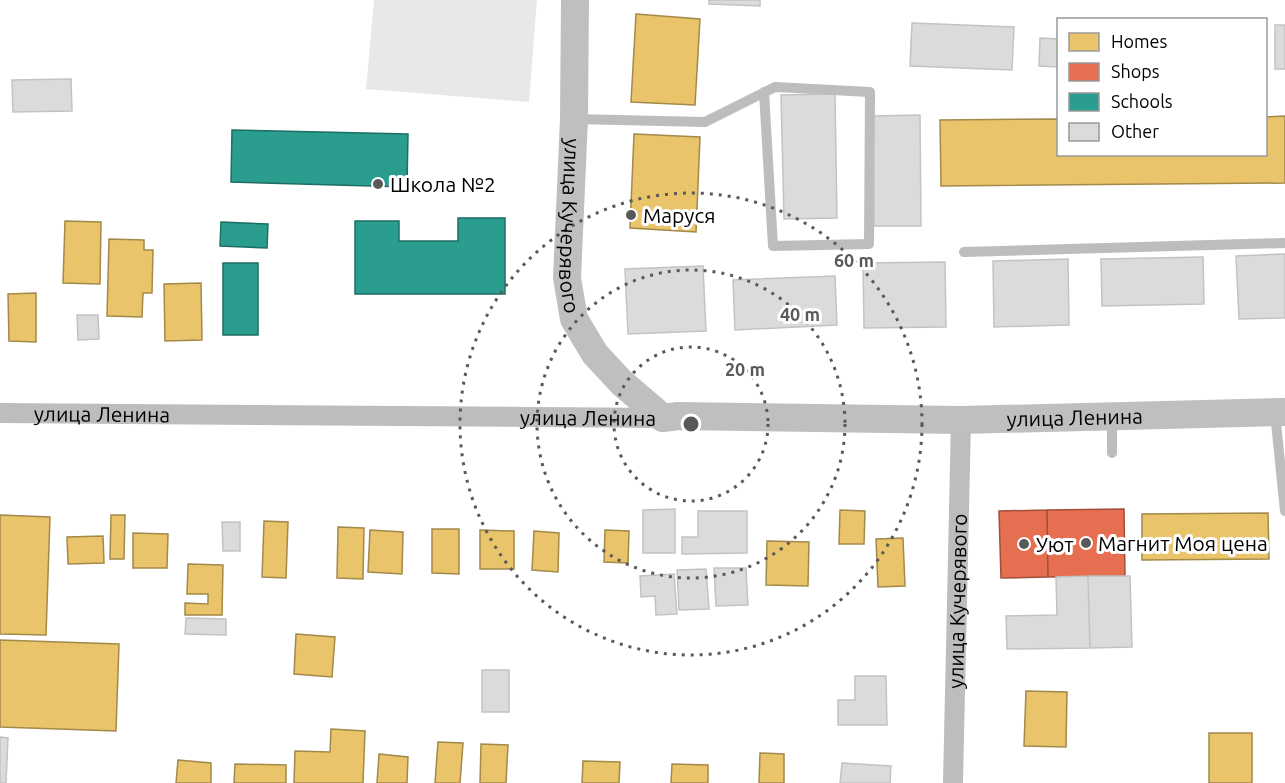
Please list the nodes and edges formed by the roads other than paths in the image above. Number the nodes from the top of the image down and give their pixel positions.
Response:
1 (575, 0) edge
2 (764, 92) junction
3 (574, 119) junction
4 (1285, 243) edge
5 (964, 252) dead end
6 (1280, 412) edge
7 (0, 413) edge
8 (663, 417) junction
9 (1112, 417) junction
10 (961, 420) junction
11 (1112, 453) dead end
12 (1285, 511) edge
13 (953, 783) edge

1 - 3 street, улица Кучерявого
2 - 2 lane
2 - 3 lane
3 - 8 street, улица Кучерявого
4 - 5 lane
6 - 9 street, улица Ленина
6 - 12 lane
7 - 8 street, улица Ленина
8 - 10 street, улица Ленина
9 - 10 street, улица Ленина
9 - 11 lane
10 - 13 street, улица Кучерявого

